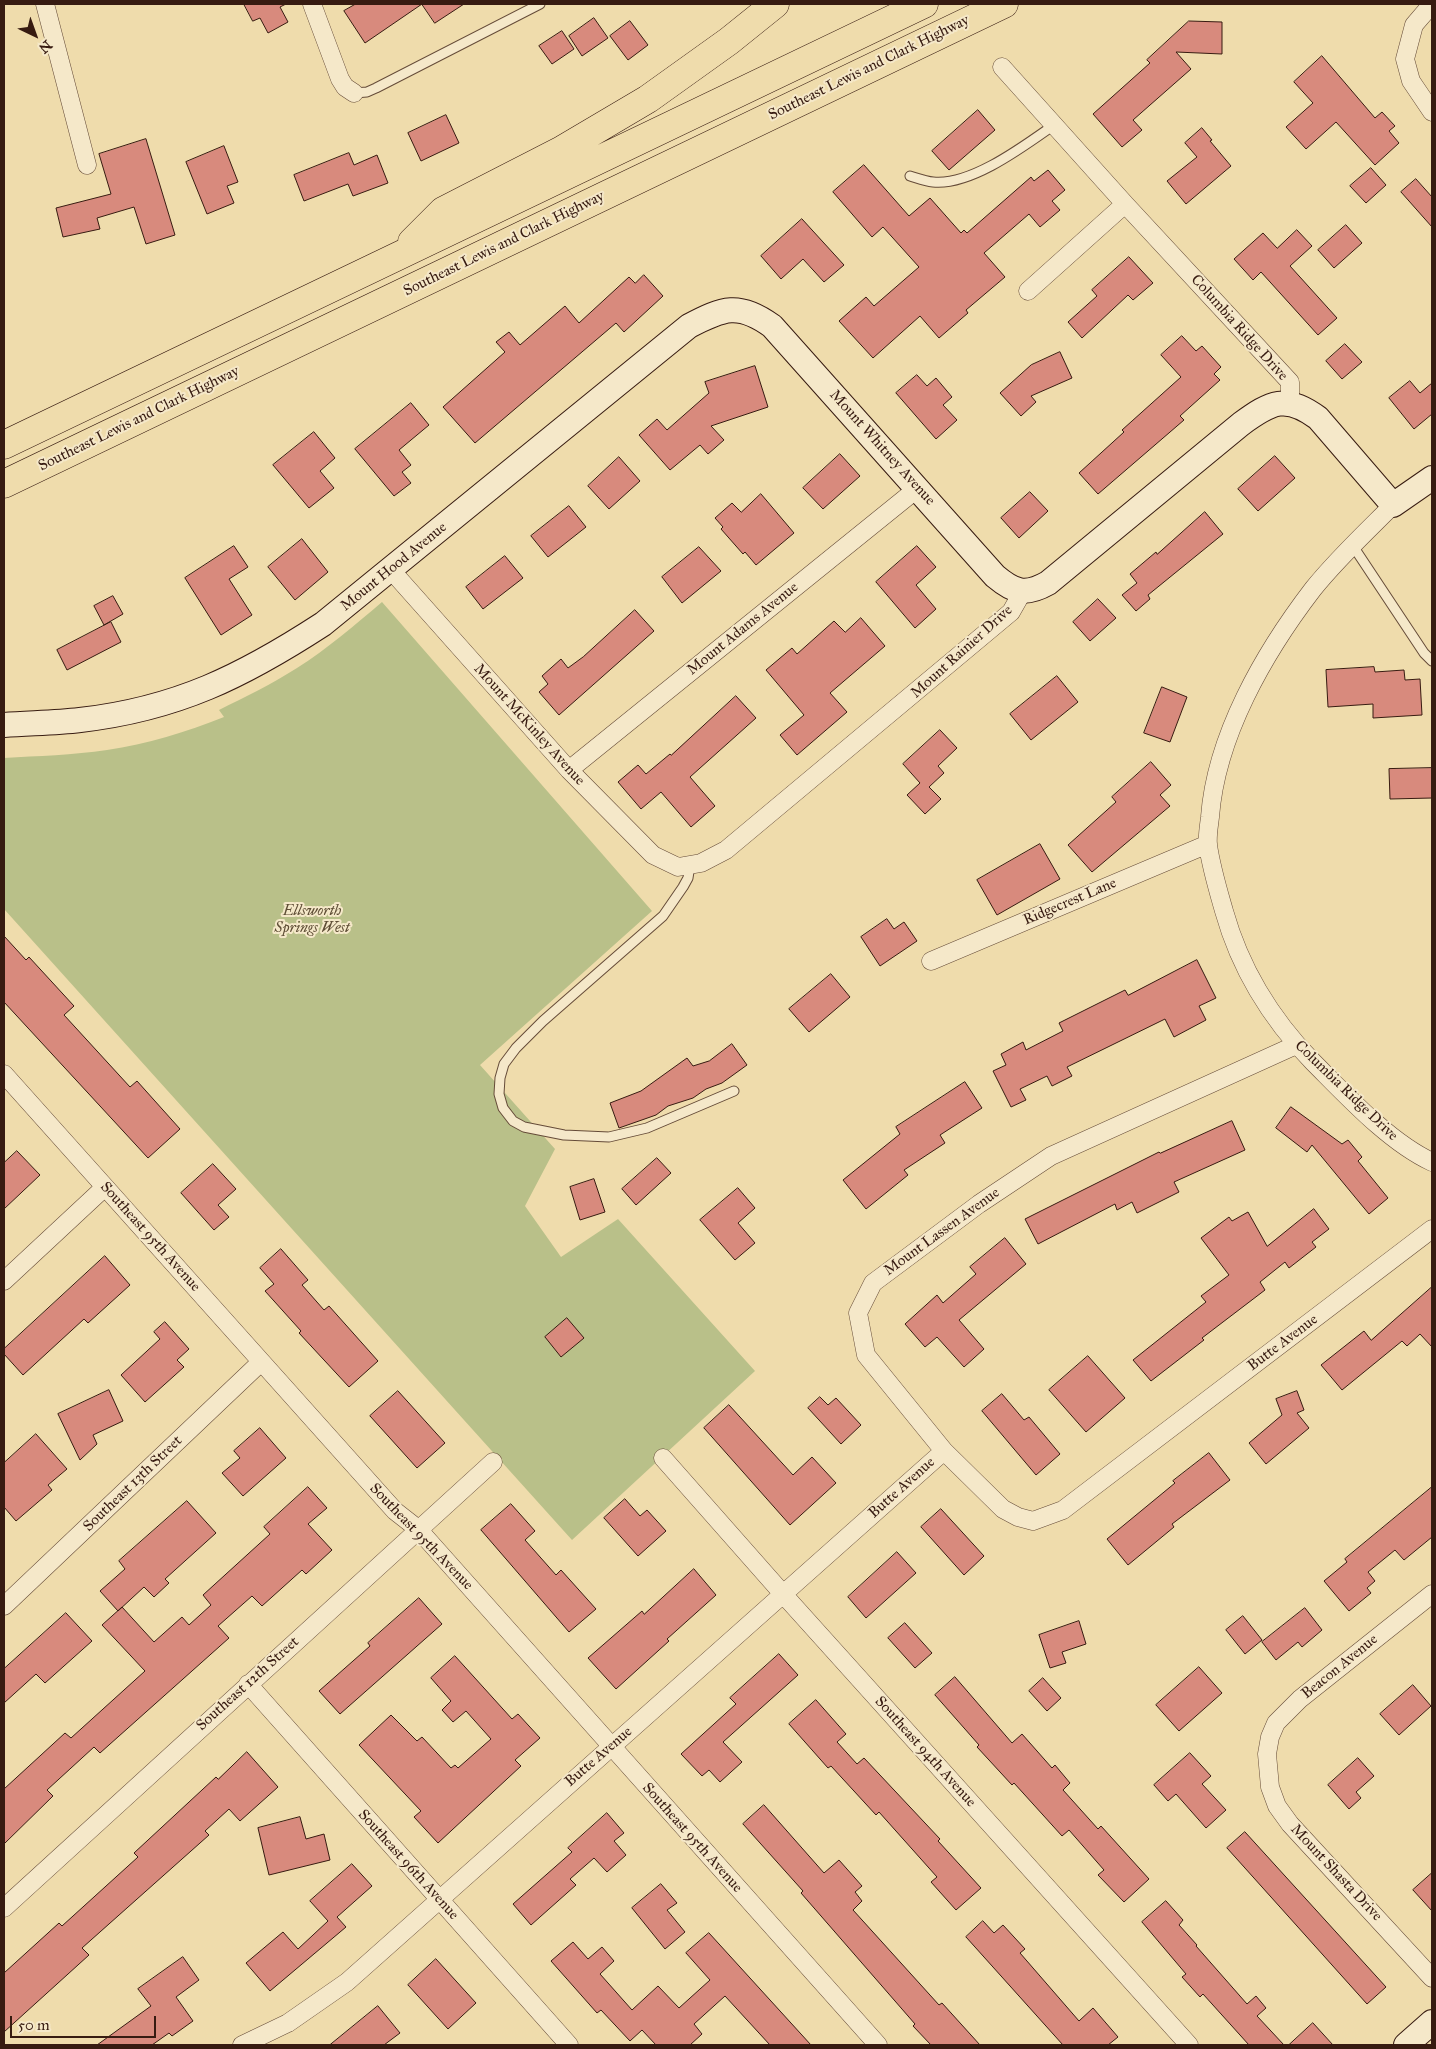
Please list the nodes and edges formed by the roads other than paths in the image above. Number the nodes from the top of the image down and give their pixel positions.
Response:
1 (45, 4) edge
2 (312, 4) edge
3 (540, 4) edge
4 (775, 4) edge
5 (924, 4) edge
6 (1004, 4) edge
7 (1432, 4) edge
8 (1002, 67) dead end
9 (354, 93) joint
10 (1432, 112) edge
11 (1054, 125) junction
12 (87, 165) dead end
13 (910, 176) dead end
14 (1125, 204) junction
15 (399, 256) junction
16 (1028, 291) dead end
17 (737, 310) joint
18 (1290, 404) junction
19 (4, 445) edge
20 (1432, 478) edge
21 (4, 484) edge
22 (918, 488) junction
23 (1394, 505) junction
24 (1353, 546) junction
25 (391, 570) junction
26 (1023, 591) junction
27 (1432, 661) edge
28 (4, 725) edge
29 (569, 770) junction
30 (1208, 844) junction
31 (684, 866) junction
32 (931, 961) dead end
33 (1296, 1045) junction
34 (4, 1074) edge
35 (734, 1091) dead end
36 (1432, 1162) edge
37 (105, 1187) junction
38 (1432, 1229) edge
39 (4, 1281) edge
40 (261, 1362) junction
41 (944, 1452) junction
42 (663, 1458) dead end
43 (493, 1462) dead end
44 (1033, 1521) joint
45 (418, 1529) junction
46 (783, 1594) junction
47 (1432, 1594) edge
48 (4, 1606) edge
49 (248, 1684) junction
50 (611, 1747) junction
51 (1267, 1754) joint
52 (439, 1899) junction
53 (4, 1908) edge
54 (1432, 1978) edge
55 (1432, 2022) edge
56 (242, 2045) edge
57 (569, 2045) edge
58 (878, 2045) edge
59 (1189, 2045) edge
60 (1406, 2045) edge

1 - 12 street
2 - 9 street
3 - 9 lane
4 - 15 highway
5 - 15 highway
6 - 21 highway, Southeast Lewis and Clark Highway
7 - 10 street
8 - 11 street, Columbia Ridge Drive
11 - 13 lane
11 - 14 street, Columbia Ridge Drive
14 - 16 street
14 - 18 street, Columbia Ridge Drive
15 - 19 highway
17 - 22 street, Mount Whitney Avenue
17 - 25 street, Mount Hood Avenue
18 - 23 street, Columbia Ridge Drive
18 - 26 street, Mount Rainier Drive
20 - 23 street
22 - 26 street, Mount Whitney Avenue
22 - 29 street, Mount Adams Avenue
23 - 24 street, Columbia Ridge Drive
24 - 27 lane
24 - 30 street, Columbia Ridge Drive
25 - 28 street, Mount Hood Avenue
25 - 29 street, Mount McKinley Avenue
26 - 31 street, Mount Rainier Drive
29 - 31 street, Mount McKinley Avenue
30 - 32 street, Ridgecrest Lane
30 - 33 street, Columbia Ridge Drive
31 - 35 lane
33 - 36 street, Columbia Ridge Drive
33 - 41 street, Mount Lassen Avenue
34 - 37 street, Southeast 95th Avenue
37 - 39 street
37 - 40 street, Southeast 95th Avenue
38 - 44 street, Butte Avenue
40 - 45 street, Southeast 95th Avenue
40 - 48 street, Southeast 13th Street
41 - 44 street, Mount Lassen Avenue
41 - 46 street, Butte Avenue
42 - 46 street, Southeast 94th Avenue
43 - 45 street, Southeast 12th Street
45 - 49 street, Southeast 12th Street
45 - 50 street, Southeast 95th Avenue
46 - 50 street, Butte Avenue
46 - 59 street, Southeast 94th Avenue
47 - 51 street, Beacon Avenue
49 - 52 street, Southeast 96th Avenue
49 - 53 street, Southeast 12th Street
50 - 52 street, Butte Avenue
50 - 58 street, Southeast 95th Avenue
51 - 54 street, Mount Shasta Drive
52 - 56 street, Butte Avenue
52 - 57 street, Southeast 96th Avenue
55 - 60 street

